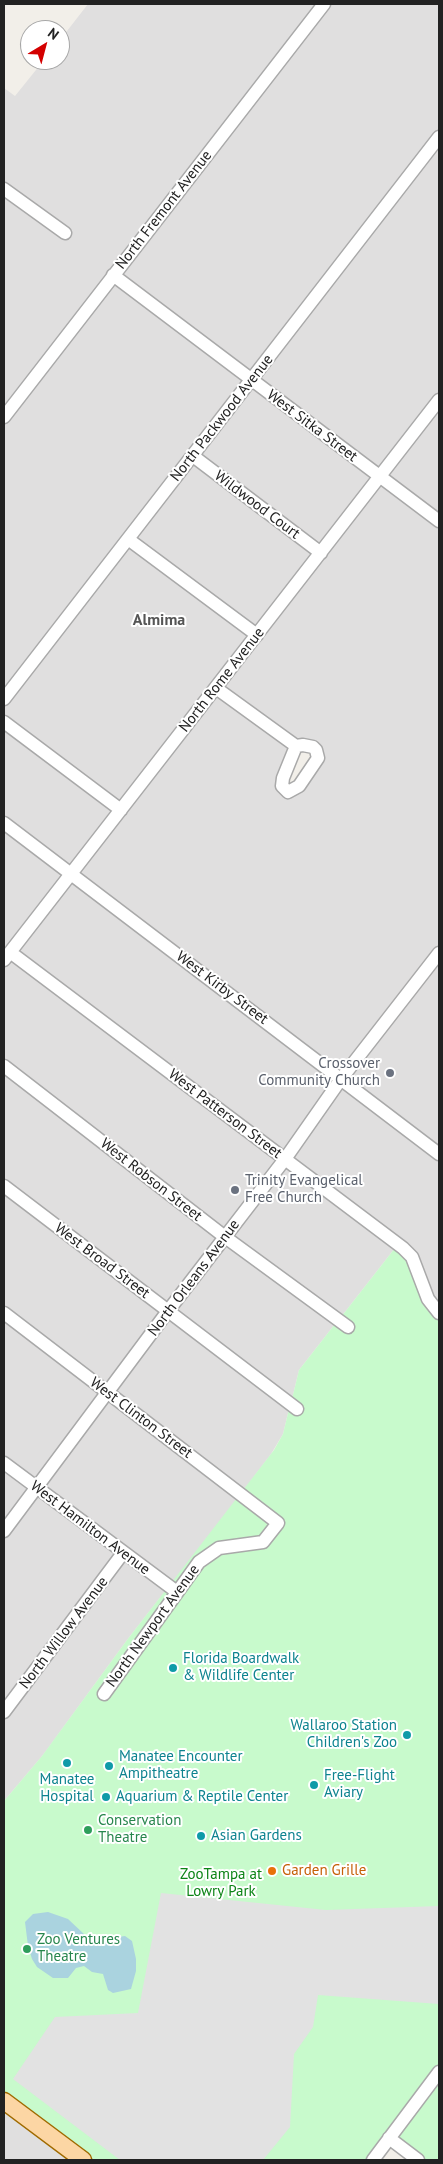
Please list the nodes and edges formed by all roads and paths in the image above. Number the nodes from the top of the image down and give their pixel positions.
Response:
1 (324, 4) edge
2 (439, 137) edge
3 (4, 189) edge
4 (64, 233) dead end
5 (114, 275) junction
6 (251, 380) junction
7 (439, 400) edge
8 (4, 417) edge
9 (193, 456) junction
10 (380, 477) junction
11 (439, 521) edge
12 (128, 539) junction
13 (321, 553) junction
14 (257, 635) junction
15 (216, 688) junction
16 (4, 699) edge
17 (4, 722) edge
18 (296, 746) dead end
19 (121, 810) junction
20 (4, 823) edge
21 (71, 874) junction
22 (439, 953) edge
23 (7, 956) edge
24 (4, 1066) edge
25 (341, 1079) junction
26 (439, 1154) edge
27 (285, 1160) junction
28 (4, 1186) edge
29 (225, 1237) junction
30 (168, 1311) junction
31 (4, 1313) edge
32 (439, 1313) edge
33 (348, 1327) dead end
34 (107, 1392) junction
35 (297, 1409) dead end
36 (4, 1463) edge
37 (37, 1488) junction
38 (278, 1522) joint
39 (4, 1531) edge
40 (123, 1553) junction
41 (177, 1592) junction
42 (104, 1694) dead end
43 (4, 1712) edge
44 (439, 2072) edge
45 (4, 2101) edge
46 (389, 2138) junction
47 (82, 2160) edge
48 (373, 2160) edge
49 (418, 2160) edge

1 - 5 street, North Fremont Avenue
2 - 6 street, North Packwood Avenue
3 - 4 street
5 - 6 street, West Sitka Street
5 - 8 street, North Fremont Avenue
6 - 9 street, North Packwood Avenue
6 - 10 street, West Sitka Street
7 - 10 street, North Rome Avenue
9 - 12 street, North Packwood Avenue
9 - 13 street, Wildwood Court
10 - 11 street, West Sitka Street
10 - 13 street, North Rome Avenue
12 - 14 street
12 - 16 street, North Packwood Avenue
13 - 14 street, North Rome Avenue
14 - 15 street, North Rome Avenue
15 - 18 street
15 - 19 street, North Rome Avenue
17 - 19 street
19 - 21 street, North Rome Avenue
20 - 21 street, West Kirby Street
21 - 23 street, North Rome Avenue
21 - 25 street, West Kirby Street
22 - 25 street, North Orleans Avenue
23 - 27 street, West Patterson Street
24 - 29 street, West Robson Street
25 - 26 street, West Kirby Street
25 - 27 street, North Orleans Avenue
27 - 29 street, North Orleans Avenue
27 - 32 street, West Patterson Street
28 - 30 street, West Broad Street
29 - 30 street, North Orleans Avenue
29 - 33 street, West Robson Street
30 - 34 street, North Orleans Avenue
30 - 35 street, West Broad Street
31 - 34 street, West Clinton Street
34 - 37 street, North Orleans Avenue
34 - 38 street, West Clinton Street
36 - 37 street, West Hamilton Avenue
37 - 39 street, North Orleans Avenue
37 - 40 street, West Hamilton Avenue
38 - 41 street, North Newport Avenue
40 - 41 street, West Hamilton Avenue
40 - 43 street, North Willow Avenue
41 - 42 street, North Newport Avenue
44 - 46 street
45 - 47 main road
46 - 48 street
46 - 49 street

